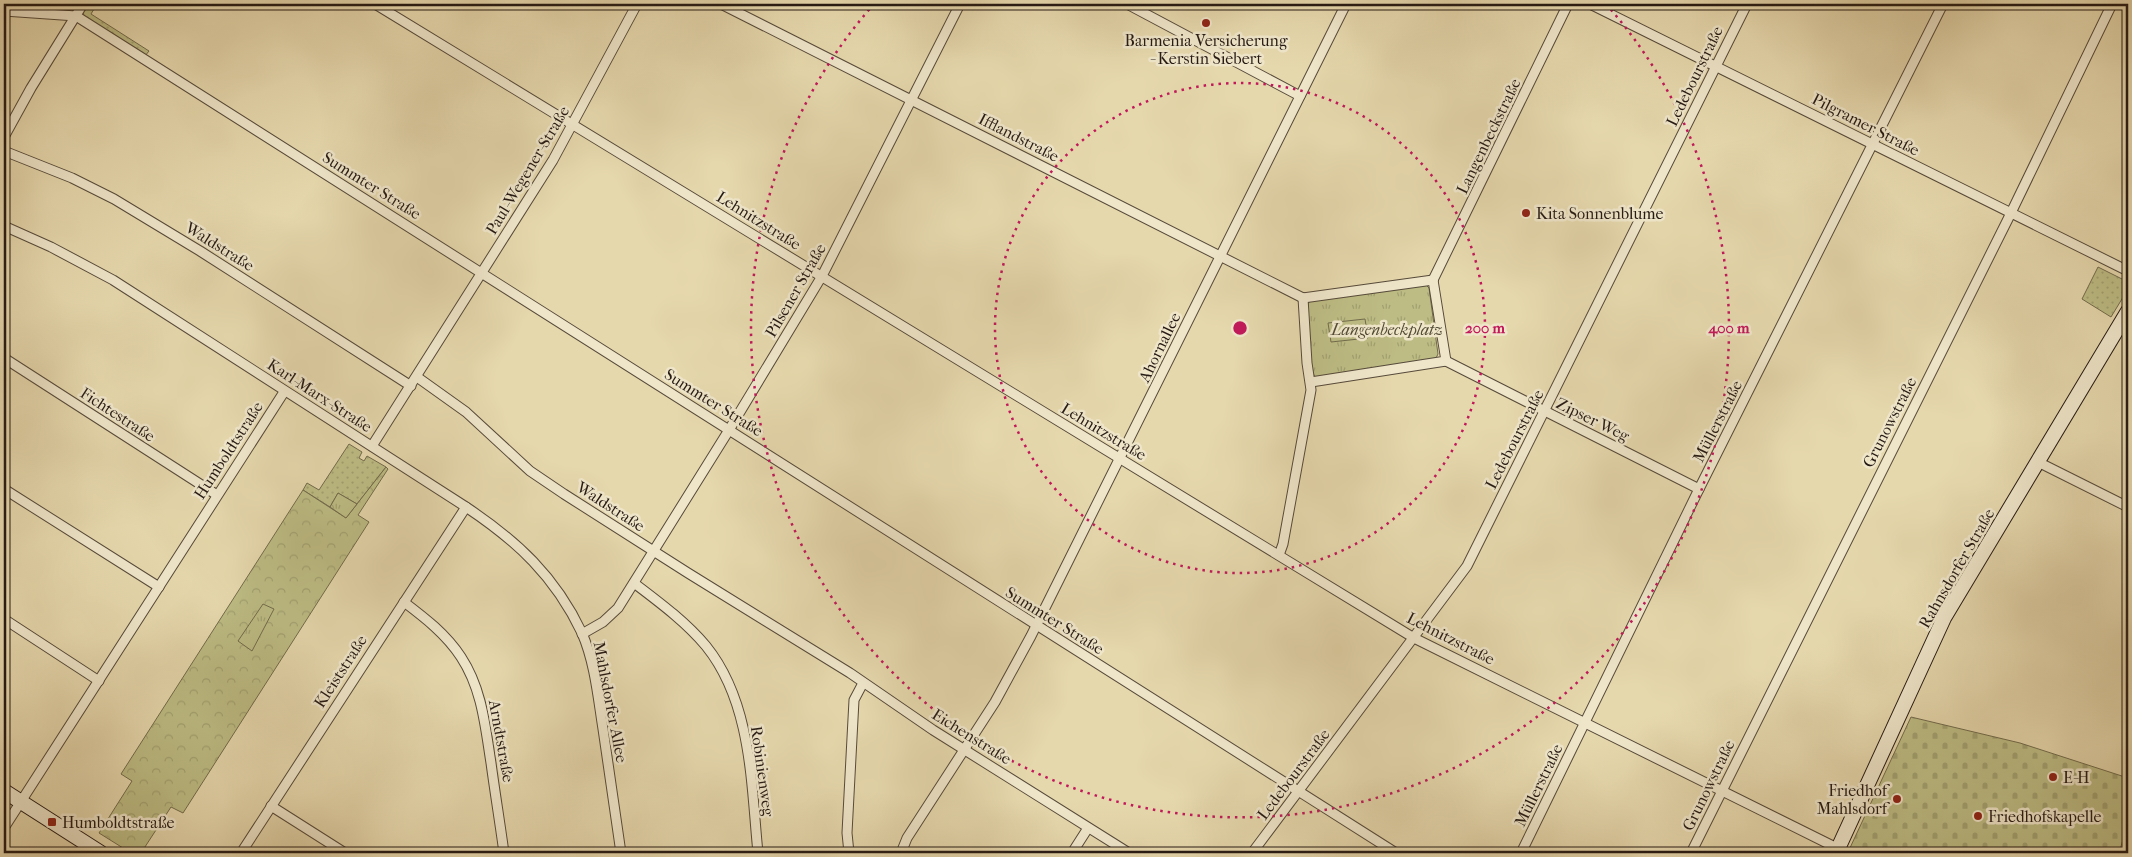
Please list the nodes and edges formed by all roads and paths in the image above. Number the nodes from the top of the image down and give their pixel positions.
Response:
1 (84, 4) edge
2 (375, 4) edge
3 (638, 4) edge
4 (721, 4) edge
5 (960, 4) edge
6 (1127, 4) edge
7 (1346, 4) edge
8 (1568, 4) edge
9 (1590, 4) edge
10 (1747, 4) edge
11 (1943, 4) edge
12 (2112, 4) edge
13 (4, 11) edge
14 (76, 16) junction
15 (1716, 66) junction
16 (1300, 96) junction
17 (912, 100) junction
18 (572, 125) junction
19 (4, 136) edge
20 (1873, 145) junction
21 (4, 151) edge
22 (2010, 213) junction
23 (4, 226) edge
24 (1220, 256) junction
25 (2128, 271) edge
26 (482, 274) junction
27 (822, 276) junction
28 (1433, 280) junction
29 (1303, 298) junction
30 (2128, 311) edge
31 (4, 358) edge
32 (1446, 361) junction
33 (417, 377) junction
34 (1311, 382) junction
35 (411, 386) junction
36 (284, 392) junction
37 (1544, 412) junction
38 (729, 430) junction
39 (372, 446) junction
40 (1120, 459) junction
41 (2038, 462) junction
42 (4, 489) edge
43 (1700, 489) junction
44 (217, 495) junction
45 (683, 504) joint
46 (466, 507) junction
47 (2128, 507) edge
48 (655, 551) junction
49 (1279, 555) junction
50 (634, 584) junction
51 (159, 587) junction
52 (404, 602) junction
53 (4, 619) edge
54 (1036, 625) junction
55 (582, 634) junction
56 (1414, 638) junction
57 (801, 642) joint
58 (99, 681) junction
59 (863, 683) junction
60 (1585, 722) junction
61 (965, 750) junction
62 (4, 791) edge
63 (1299, 791) junction
64 (1722, 791) junction
65 (20, 802) junction
66 (272, 806) junction
67 (4, 828) edge
68 (1088, 828) junction
69 (1836, 851) edge
70 (101, 853) edge
71 (242, 853) edge
72 (346, 853) edge
73 (504, 853) edge
74 (621, 853) edge
75 (758, 853) edge
76 (849, 853) edge
77 (901, 853) edge
78 (1072, 853) edge
79 (1128, 853) edge
80 (1252, 853) edge
81 (1396, 853) edge
82 (1521, 853) edge
83 (1691, 853) edge

1 - 14 street
2 - 18 street, Lehnitzstraße
3 - 18 street, Paul-Wegener-Straße
4 - 17 street, Ifflandstraße
5 - 17 street, Pilsener Straße
6 - 16 street
7 - 16 street, Ahornallee
8 - 28 street, Langenbeckstraße
9 - 15 street, Pilgramer Straße
10 - 15 street, Ledebourstraße
11 - 20 street, Müllerstraße
12 - 22 street, Grunowstraße
13 - 14 street, Summter Straße
14 - 19 street
14 - 26 street, Summter Straße
15 - 20 street, Pilgramer Straße
15 - 37 street, Ledebourstraße
16 - 24 street, Ahornallee
17 - 24 street, Ifflandstraße
17 - 27 street, Pilsener Straße
18 - 26 street, Paul-Wegener-Straße
18 - 27 street, Lehnitzstraße
20 - 22 street, Pilgramer Straße
20 - 43 street, Müllerstraße
21 - 35 street, Waldstraße
22 - 25 street, Pilgramer Straße
22 - 64 street, Grunowstraße
23 - 36 street, Karl-Marx-Straße
24 - 29 street, Ifflandstraße
24 - 40 street, Ahornallee
26 - 33 street, Paul-Wegener-Straße
26 - 38 street, Summter Straße
27 - 38 street, Pilsener Straße
27 - 40 street, Lehnitzstraße
28 - 29 street
28 - 32 street
29 - 34 street
30 - 41 street, Rahnsdorfer Straße
31 - 44 street, Fichtestraße
32 - 34 street
32 - 37 street, Zipser Weg
33 - 35 street, Paul-Wegener-Straße
33 - 48 street, Waldstraße
34 - 49 street
35 - 39 street, Paul-Wegener-Straße
36 - 39 street, Karl-Marx-Straße
36 - 44 street, Humboldtstraße
37 - 43 street, Zipser Weg
37 - 56 street, Ledebourstraße
38 - 45 street, Pilsener Straße
38 - 54 street, Summter Straße
39 - 46 street, Karl-Marx-Straße
40 - 49 street, Lehnitzstraße
40 - 54 street, Ahornallee
41 - 47 street
41 - 69 street, Rahnsdorfer Straße
42 - 51 street
43 - 60 street, Müllerstraße
44 - 51 street, Humboldtstraße
45 - 48 street, Mahlsdorfer Allee
46 - 52 street, Kleiststraße
46 - 55 street, Karl-Marx-Straße
48 - 50 street, Mahlsdorfer Allee
48 - 57 street, Waldstraße
49 - 56 street, Lehnitzstraße
50 - 55 street, Mahlsdorfer Allee
50 - 75 street, Robinienweg
51 - 58 street, Humboldtstraße
52 - 66 street, Kleiststraße
52 - 73 street, Arndtstraße
53 - 58 street
54 - 61 street, Ahornallee
54 - 63 street, Summter Straße
55 - 74 street, Mahlsdorfer Allee
56 - 60 street, Lehnitzstraße
56 - 63 street, Ledebourstraße
57 - 59 street, Eichenstraße
58 - 65 street, Humboldtstraße
59 - 61 street, Eichenstraße
59 - 76 street
60 - 64 street, Lehnitzstraße
60 - 82 street, Müllerstraße
61 - 68 street, Eichenstraße
61 - 77 street, Ahornallee
62 - 65 street
63 - 80 street, Ledebourstraße
63 - 81 street, Summter Straße
64 - 69 street, Lehnitzstraße
64 - 83 street, Grunowstraße
65 - 67 street, Humboldtstraße
65 - 70 street
66 - 71 street, Kleiststraße
66 - 72 street
68 - 78 street
68 - 79 street, Eichenstraße

